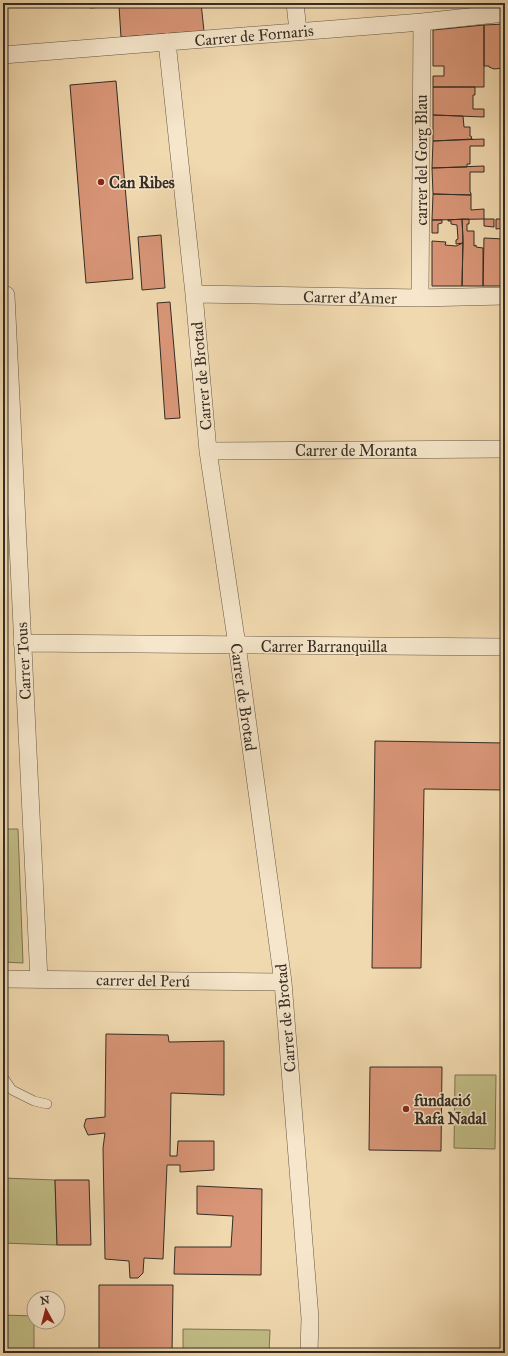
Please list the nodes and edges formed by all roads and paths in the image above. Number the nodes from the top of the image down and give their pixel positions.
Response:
1 (295, 3) edge
2 (505, 13) edge
3 (422, 22) junction
4 (298, 31) junction
5 (167, 42) junction
6 (3, 55) edge
7 (194, 294) junction
8 (4, 295) edge
9 (505, 296) edge
10 (420, 298) junction
11 (505, 449) edge
12 (208, 451) junction
13 (22, 643) junction
14 (237, 645) junction
15 (505, 647) edge
16 (3, 979) edge
17 (38, 980) junction
18 (283, 982) junction
19 (3, 1077) edge
20 (47, 1104) dead end
21 (309, 1353) edge

1 - 4 street
2 - 3 street, Carrer de Fornaris
3 - 4 street, Carrer de Fornaris
3 - 10 street, carrer del Gorg Blau
4 - 5 street, Carrer de Fornaris
5 - 6 street, Carrer de Fornaris
5 - 7 street, Carrer de Brotad
7 - 10 street, Carrer d'Amer
7 - 12 street, Carrer de Brotad
8 - 13 street, Carrer Tous
9 - 10 street, Carrer d'Amer
11 - 12 street, Carrer de Moranta
12 - 14 street, Carrer de Brotad
13 - 14 street, Carrer Barranquilla
13 - 17 street, Carrer Tous
14 - 15 street, Carrer Barranquilla
14 - 18 street, Carrer de Brotad
16 - 17 street, carrer del Perú
17 - 18 street, carrer del Perú
18 - 21 street, Carrer de Brotad
19 - 20 lane

